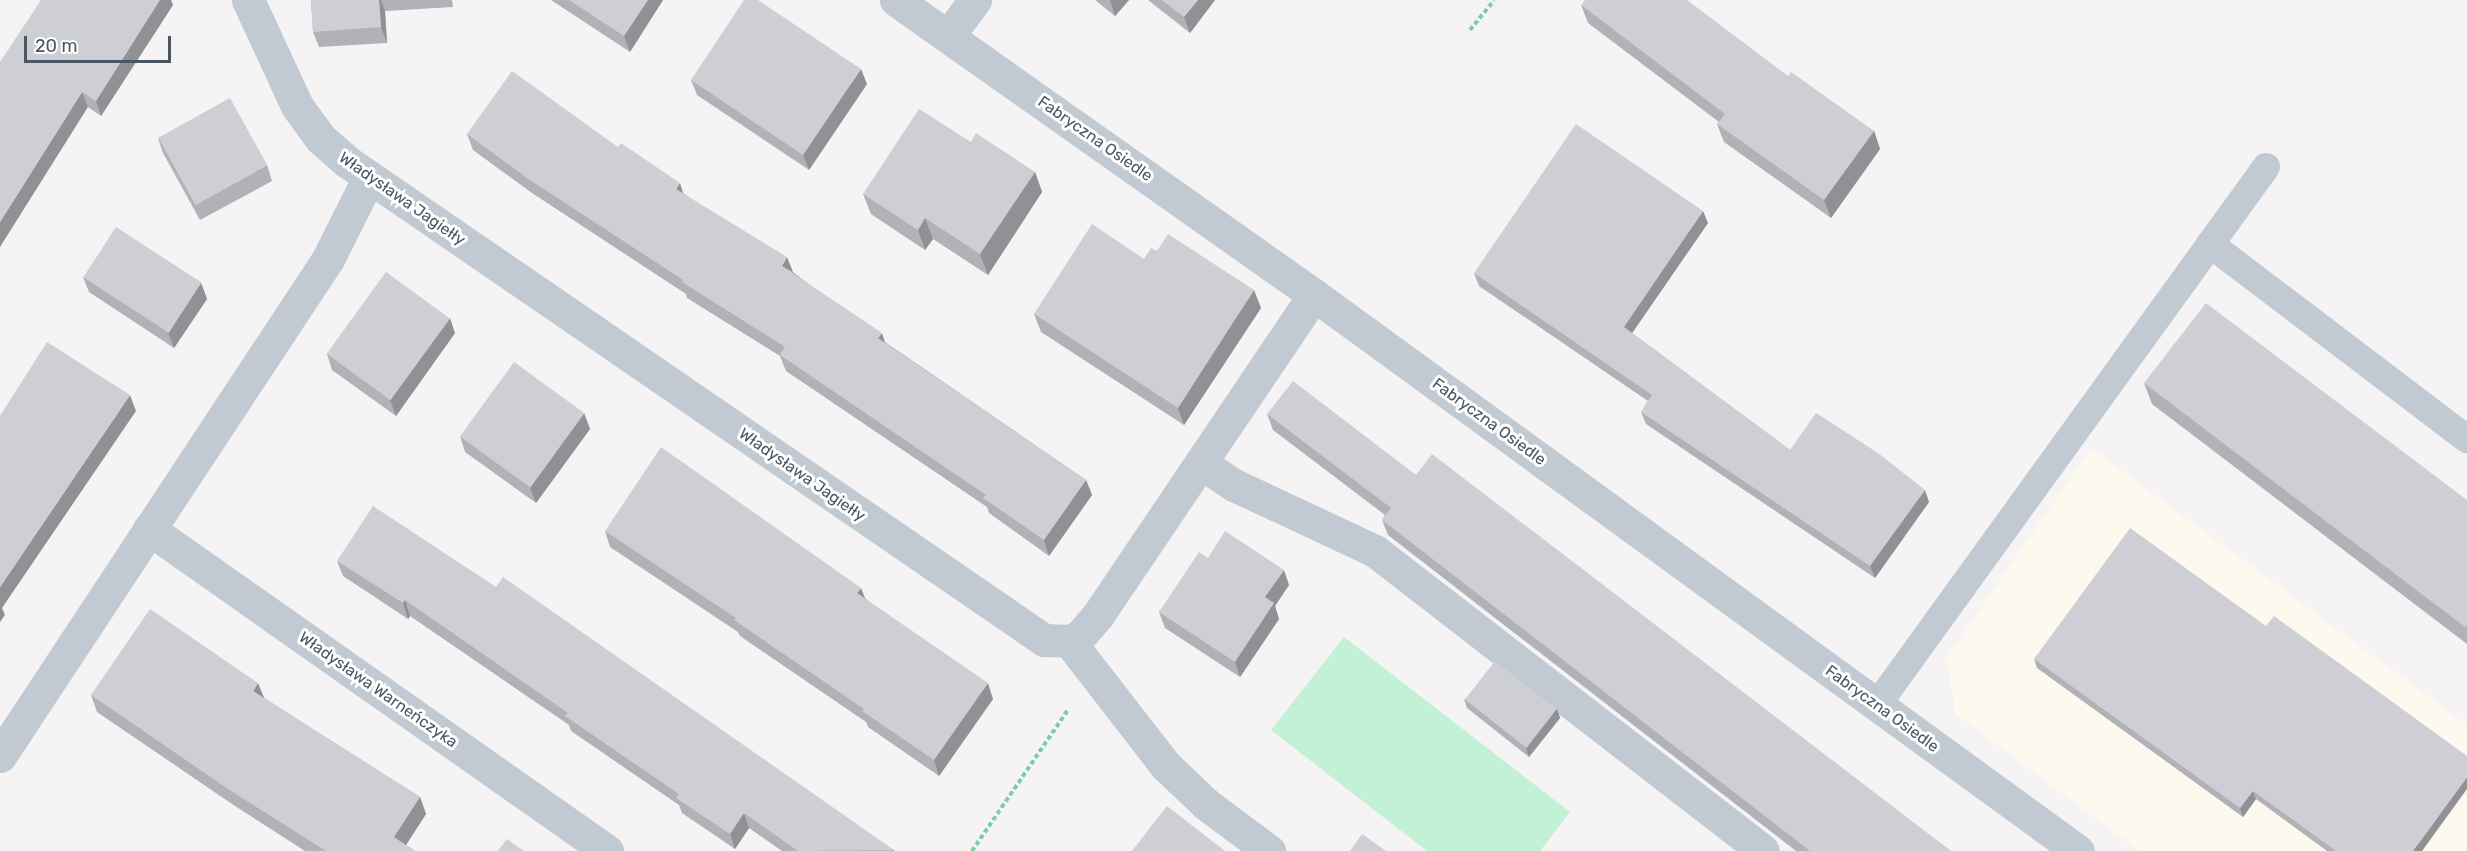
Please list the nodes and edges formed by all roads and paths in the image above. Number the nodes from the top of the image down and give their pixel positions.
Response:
1 (248, 0) edge
2 (896, 0) edge
3 (975, 0) edge
4 (1494, 0) edge
5 (1470, 30) dead end
6 (948, 36) junction
7 (2266, 167) dead end
8 (369, 177) junction
9 (2210, 244) junction
10 (1314, 295) junction
11 (2467, 439) edge
12 (1201, 463) junction
13 (149, 529) junction
14 (1069, 641) junction
15 (1095, 674) junction
16 (1877, 705) junction
17 (0, 756) edge
18 (607, 851) edge
19 (972, 851) edge
20 (1269, 851) edge
21 (1763, 851) edge
22 (2078, 851) edge

1 - 8 street, Władysława Jagiełły
2 - 6 street, Fabryczna Osiedle
3 - 6 street
4 - 5 path
6 - 10 street, Fabryczna Osiedle
7 - 9 lane
8 - 13 street
8 - 14 street, Władysława Jagiełły
9 - 11 lane
9 - 16 lane
10 - 12 street
10 - 16 street, Fabryczna Osiedle
12 - 14 street
12 - 21 street
13 - 17 street
13 - 18 street, Władysława Warneńczyka
14 - 15 street
15 - 19 path
15 - 20 street
16 - 22 street, Fabryczna Osiedle

